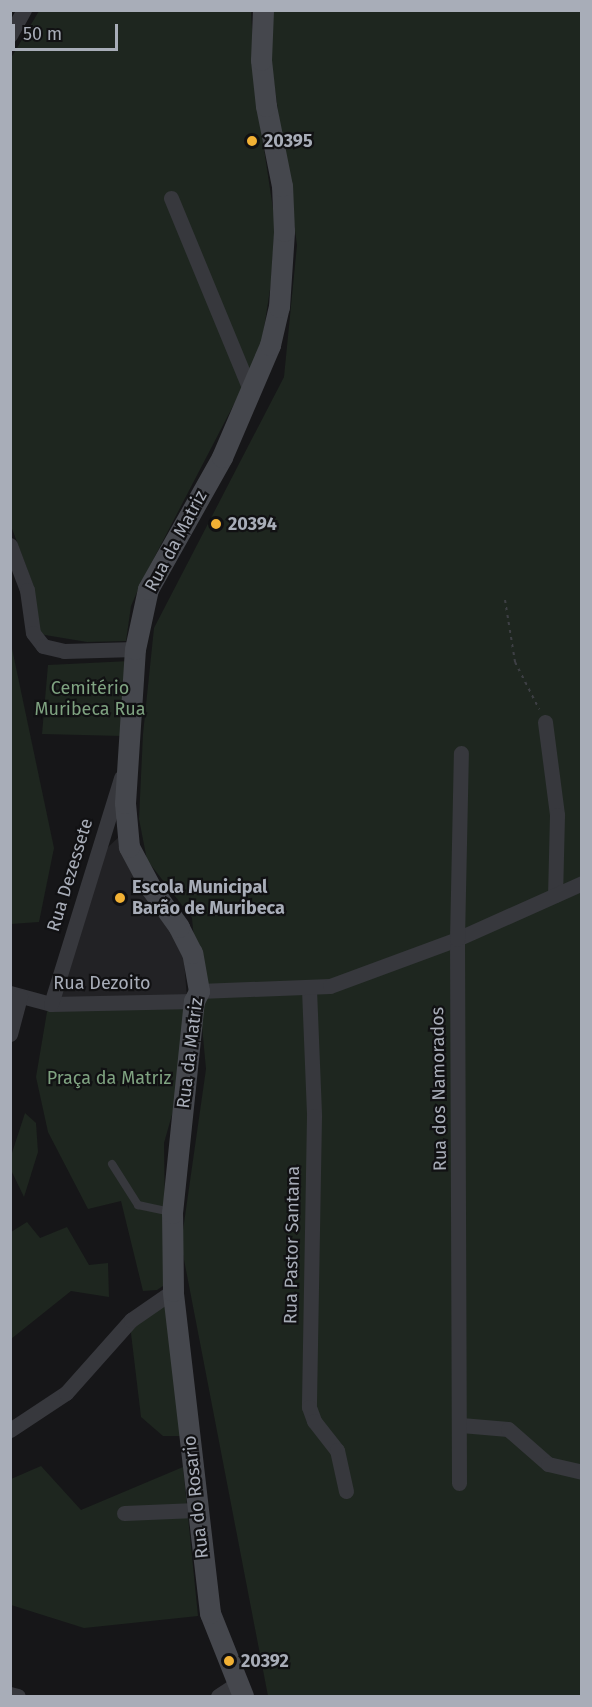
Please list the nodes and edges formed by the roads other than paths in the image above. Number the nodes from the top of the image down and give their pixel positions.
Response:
1 (24, 10) edge
2 (263, 10) edge
3 (10, 35) edge
4 (171, 198) dead end
5 (251, 392) junction
6 (10, 545) edge
7 (135, 649) junction
8 (545, 722) road end
9 (461, 753) dead end
10 (127, 757) junction
11 (582, 883) edge
12 (555, 895) junction
13 (456, 939) junction
14 (309, 989) junction
15 (15, 994) edge
16 (196, 996) junction
17 (51, 1004) junction
18 (10, 1034) edge
19 (112, 1164) dead end
20 (172, 1212) junction
21 (173, 1291) junction
22 (461, 1425) junction
23 (10, 1430) edge
24 (582, 1472) edge
25 (459, 1483) dead end
26 (346, 1491) dead end
27 (196, 1510) junction
28 (124, 1513) dead end
29 (232, 1693) edge
30 (10, 1694) edge
31 (18, 1696) edge

1 - 3 street
2 - 5 street, Rua da Matriz
4 - 5 street
5 - 7 street, Rua da Matriz
6 - 7 street
7 - 10 street, Rua da Matriz
8 - 12 street
9 - 13 street, Rua dos Namorados
10 - 16 street, Rua da Matriz
10 - 17 street, Rua Dezessete
11 - 12 street
12 - 13 street
13 - 14 street
13 - 22 street, Rua dos Namorados
14 - 16 street
14 - 26 street, Rua Pastor Santana
15 - 17 street, Rua Dezoito
15 - 18 street
16 - 17 street, Rua Dezoito
16 - 20 street, Rua da Matriz
19 - 20 lane
20 - 21 street, Rua da Matriz
21 - 23 street
21 - 27 street, Rua do Rosario
22 - 24 street
22 - 25 street, Rua dos Namorados
27 - 28 street
27 - 29 street, Rua do Rosario
30 - 31 street

